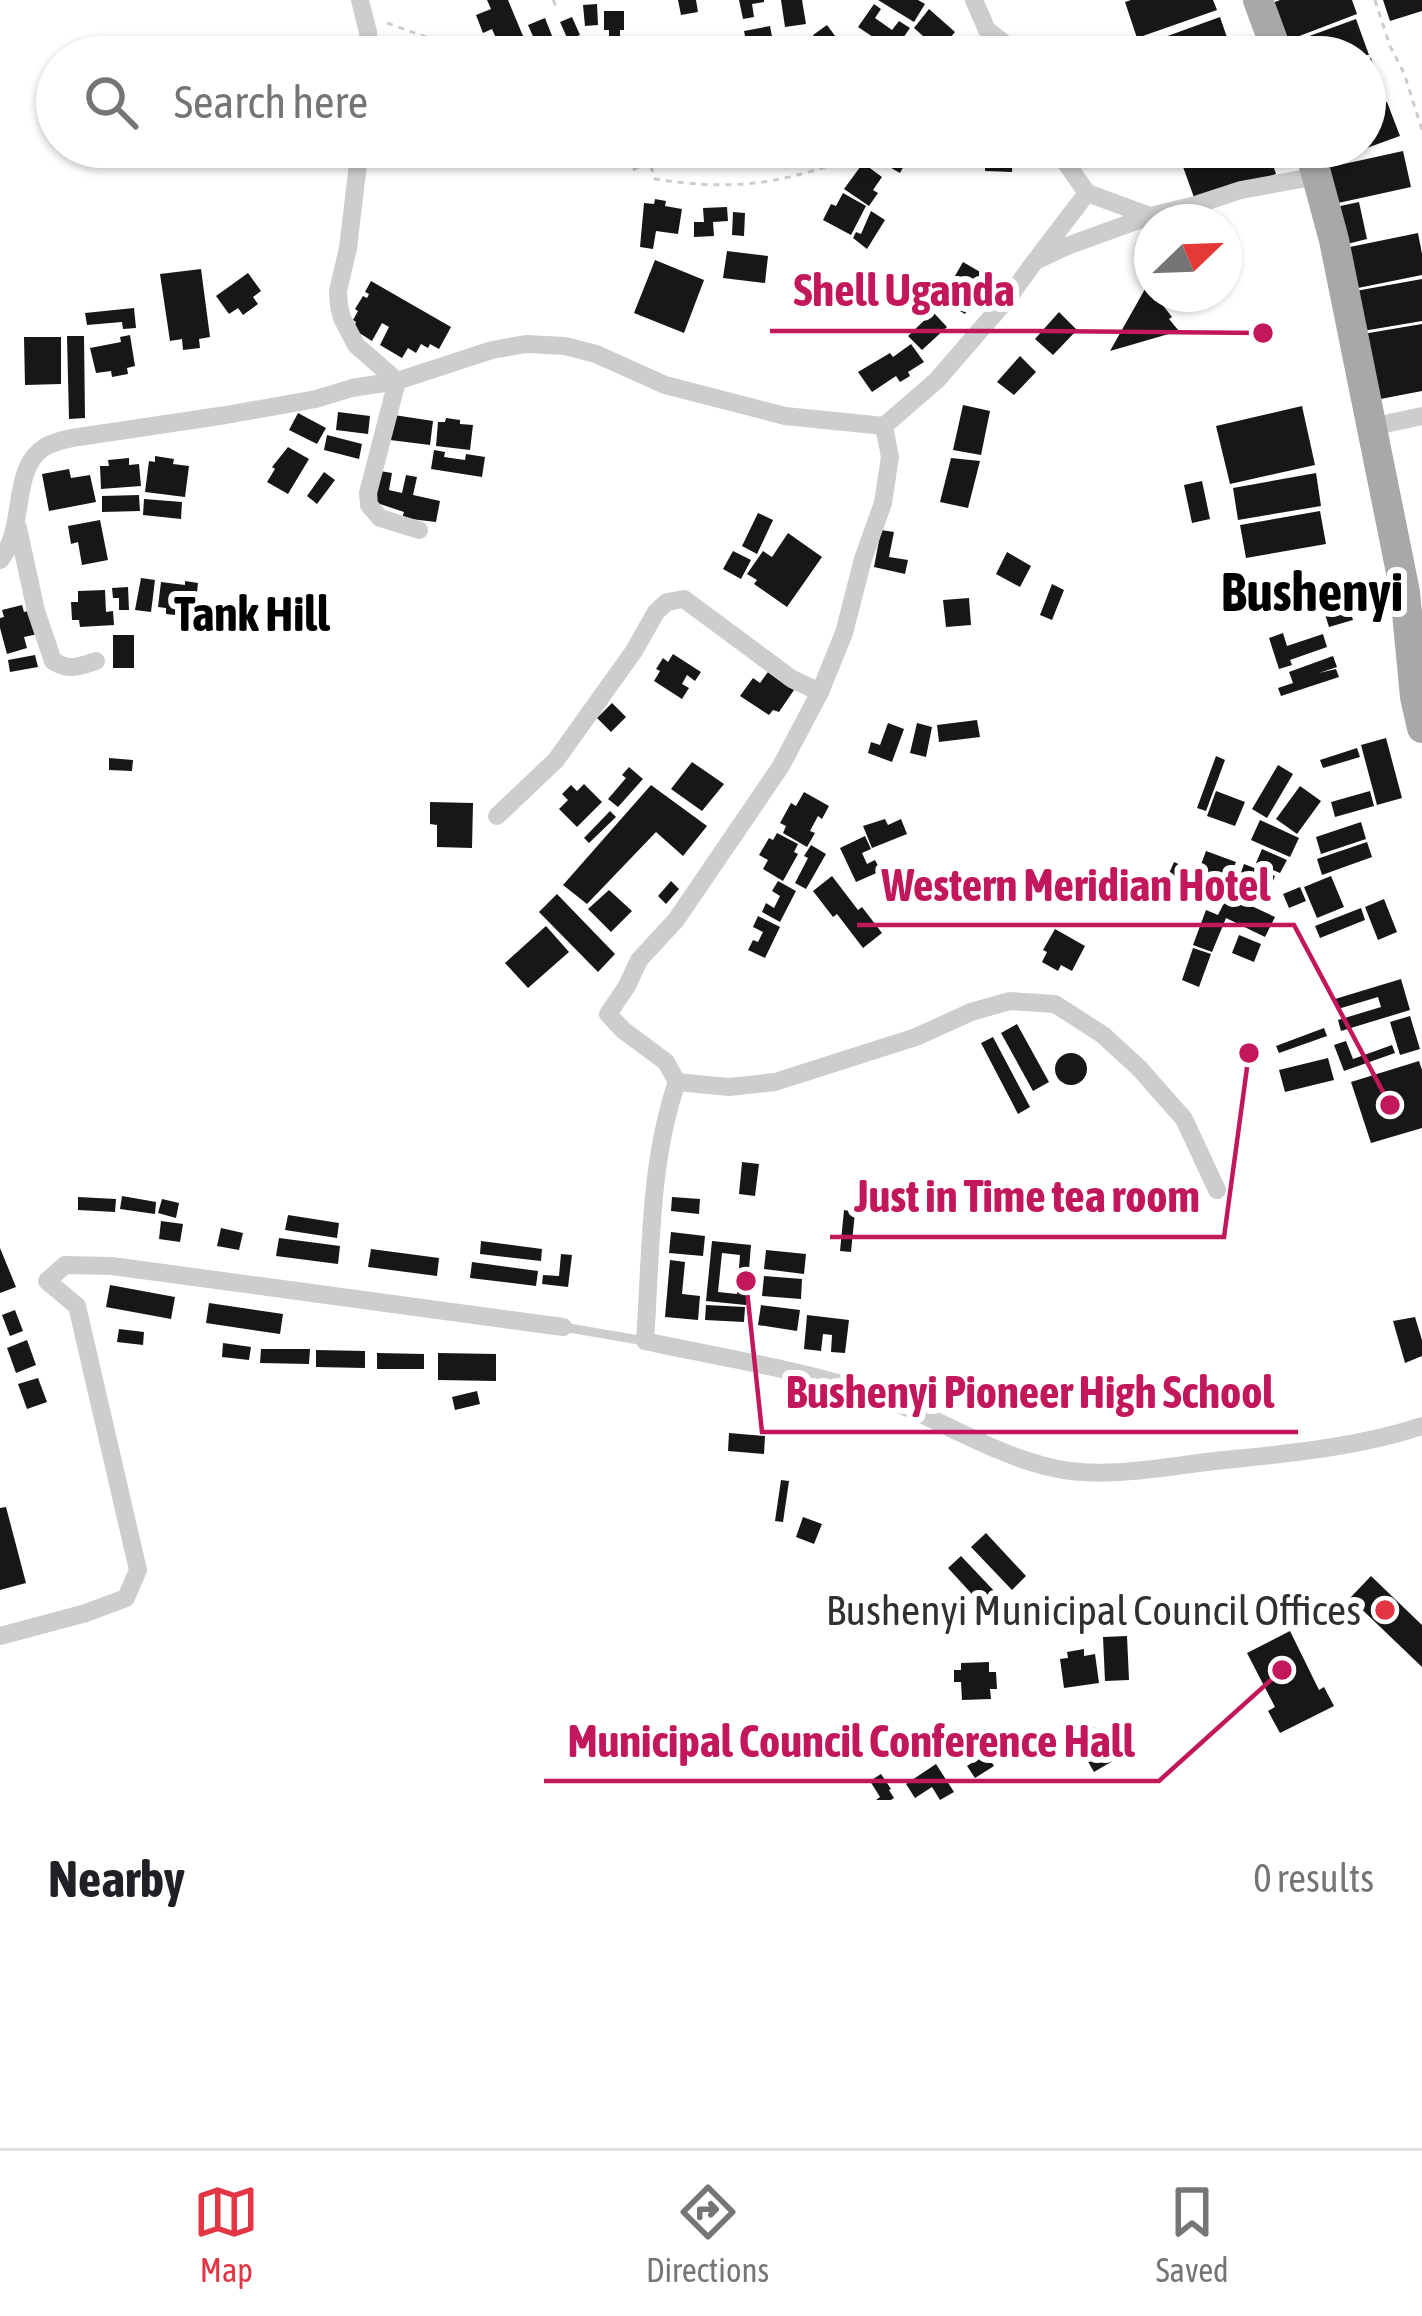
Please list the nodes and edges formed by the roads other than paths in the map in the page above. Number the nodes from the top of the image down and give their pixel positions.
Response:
1 (360, 0) edge
2 (974, 0) edge
3 (1258, 0) edge
4 (368, 36) edge
5 (995, 36) edge
6 (1271, 36) edge
7 (358, 168) edge
8 (1068, 168) edge
9 (1298, 168) edge
10 (1315, 168) edge
11 (1087, 193) junction
12 (1198, 204) edge
13 (1134, 210) edge
14 (1134, 222) edge
15 (1035, 261) junction
16 (397, 381) junction
17 (1422, 416) edge
18 (884, 426) junction
19 (1371, 428) junction
20 (17, 523) junction
21 (419, 530) dead end
22 (0, 560) edge
23 (96, 661) dead end
24 (820, 692) junction
25 (1419, 696) edge
26 (1422, 728) edge
27 (497, 816) dead end
28 (677, 1082) junction
29 (1217, 1190) dead end
30 (563, 1328) joint
31 (645, 1341) junction
32 (1422, 1426) edge
33 (0, 1636) edge

1 - 4 street
2 - 5 street
3 - 6 main road
7 - 16 street
8 - 11 street
9 - 12 street
10 - 19 main road
11 - 13 street
11 - 15 street
14 - 15 street
15 - 18 street
16 - 18 street
16 - 20 street
16 - 21 street
17 - 19 street
18 - 24 street
19 - 25 main road
20 - 22 street
20 - 23 street
24 - 27 street
24 - 28 street
25 - 26 main road
28 - 29 street
28 - 31 street
30 - 31 lane
30 - 33 street
31 - 32 street

